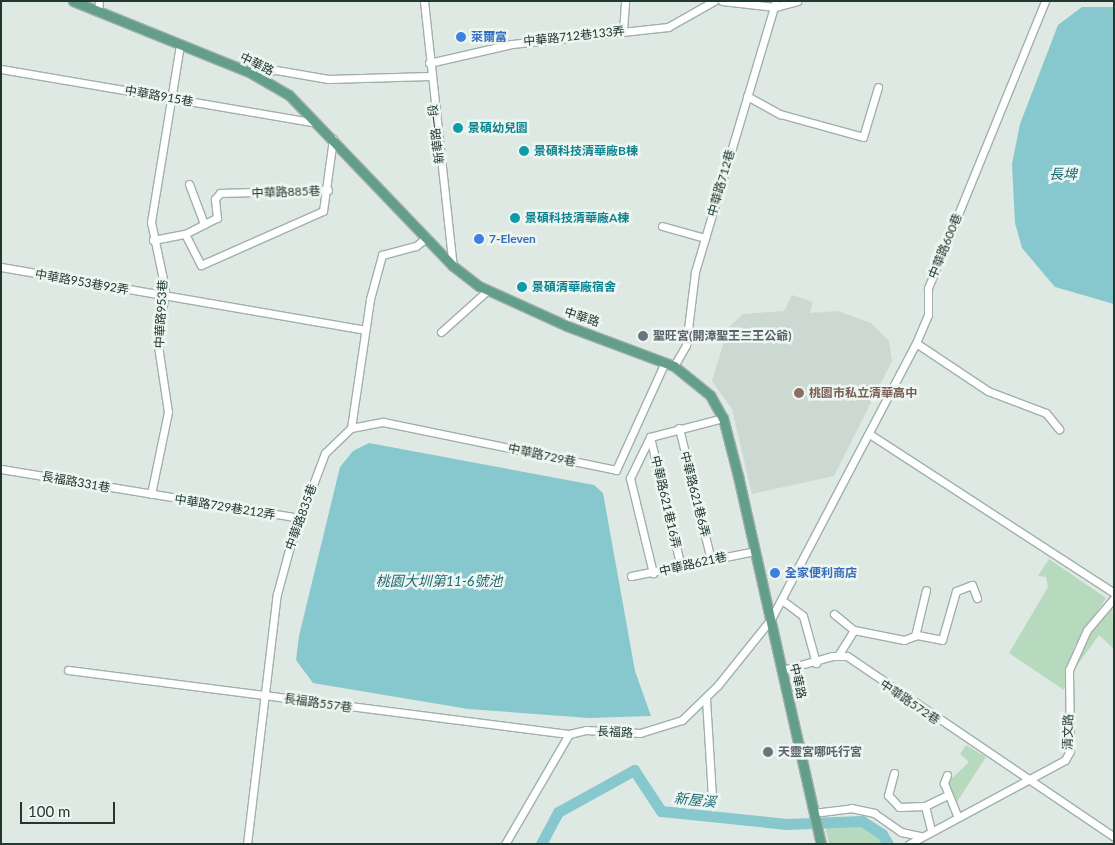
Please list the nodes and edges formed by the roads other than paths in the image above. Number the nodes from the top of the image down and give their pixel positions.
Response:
1 (73, 1) edge
2 (99, 1) edge
3 (424, 1) edge
4 (625, 1) edge
5 (714, 1) edge
6 (722, 1) edge
7 (797, 1) edge
8 (1044, 1) edge
9 (776, 4) edge
10 (98, 12) junction
11 (623, 31) junction
12 (180, 44) junction
13 (429, 63) junction
14 (1, 69) edge
15 (252, 73) junction
16 (430, 76) junction
17 (878, 87) dead end
18 (747, 96) junction
19 (172, 98) junction
20 (317, 123) junction
21 (333, 140) junction
22 (189, 184) dead end
23 (328, 190) junction
24 (204, 224) junction
25 (662, 226) dead end
26 (185, 234) junction
27 (427, 237) junction
28 (705, 238) junction
29 (152, 240) junction
30 (453, 266) junction
31 (1, 267) edge
32 (488, 290) junction
33 (164, 296) junction
34 (366, 330) junction
35 (441, 332) dead end
36 (916, 343) junction
37 (666, 362) junction
38 (674, 366) junction
39 (723, 418) junction
40 (351, 428) junction
41 (679, 428) junction
42 (1059, 430) dead end
43 (870, 435) junction
44 (650, 436) junction
45 (1, 469) edge
46 (151, 494) junction
47 (299, 518) junction
48 (755, 551) junction
49 (711, 560) junction
50 (681, 567) junction
51 (653, 573) junction
52 (630, 576) dead end
53 (926, 590) dead end
54 (1114, 593) edge
55 (977, 598) dead end
56 (1114, 598) edge
57 (782, 600) junction
58 (834, 614) dead end
59 (771, 619) junction
60 (854, 630) junction
61 (915, 636) junction
62 (839, 654) junction
63 (816, 662) junction
64 (68, 670) dead end
65 (782, 670) junction
66 (265, 695) junction
67 (706, 699) junction
68 (569, 734) junction
69 (894, 774) dead end
70 (947, 775) dead end
71 (1032, 782) junction
72 (948, 795) junction
73 (712, 798) dead end
74 (925, 806) junction
75 (814, 815) junction
76 (957, 815) junction
77 (931, 830) junction
78 (920, 836) junction
79 (1114, 836) edge
80 (247, 844) edge
81 (505, 844) edge
82 (822, 844) edge
83 (909, 844) edge

1 - 10 main road, 中華路
2 - 10 street
3 - 13 street, 新華路一段
4 - 11 street
5 - 11 street, 中華路712巷133弄
6 - 9 street
7 - 9 street
8 - 36 street, 中華路600巷
9 - 18 street, 中華路712巷
10 - 12 main road, 中華路
11 - 13 street, 中華路712巷133弄
12 - 15 main road, 中華路
12 - 19 street, 中華路953巷
13 - 16 street, 新華路一段
14 - 19 street, 中華路915巷
15 - 16 street
15 - 20 main road, 中華路
16 - 30 street, 新華路一段
17 - 18 street
18 - 28 street, 中華路712巷
19 - 20 street, 中華路915巷
19 - 29 street, 中華路953巷
20 - 21 main road, 中華路
21 - 23 street, 中華路885巷
21 - 27 main road, 中華路
22 - 24 street
23 - 24 street, 中華路885巷
23 - 26 street
24 - 26 street
25 - 28 street
26 - 29 street
27 - 30 main road, 中華路
27 - 34 street
28 - 38 street, 中華路712巷
29 - 33 street, 中華路953巷
30 - 32 main road, 中華路
31 - 33 street, 中華路953巷92弄
32 - 35 street
32 - 37 main road, 中華路
33 - 34 street, 中華路953巷92弄
33 - 46 street, 中華路953巷
34 - 40 street
36 - 42 street
36 - 43 street, 中華路600巷
37 - 38 main road, 中華路
37 - 40 street, 中華路729巷
38 - 39 main road, 中華路
39 - 41 street
39 - 48 main road, 中華路
40 - 47 street, 中華路835巷
41 - 44 street
41 - 49 street, 中華路621巷6弄
43 - 54 street
43 - 57 street, 中華路600巷
44 - 50 street, 中華路621巷16弄
44 - 51 street
45 - 46 street, 長福路331巷
46 - 47 street, 中華路729巷212弄
47 - 66 street, 中華路835巷
48 - 49 street, 中華路621巷
48 - 59 main road, 中華路
49 - 50 street, 中華路621巷
50 - 51 street, 中華路621巷
51 - 52 street, 中華路621巷
53 - 61 street
55 - 61 street
56 - 71 street, 清文路
57 - 59 street, 中華路600巷
57 - 63 street
58 - 60 street
59 - 65 main road, 中華路
59 - 67 street, 長福路
60 - 61 street
60 - 62 street
62 - 63 street
62 - 71 street, 中華路572巷
63 - 65 street
64 - 66 street, 長福路557巷
65 - 75 main road, 中華路
66 - 68 street, 長福路557巷
66 - 80 street, 中華路835巷
67 - 68 street, 長福路
67 - 73 street
68 - 81 street
69 - 74 street
70 - 72 street
71 - 76 street, 清文路
71 - 79 street, 中華路572巷
72 - 74 street
72 - 76 street
74 - 77 street
75 - 78 street
75 - 82 main road, 中華路
76 - 77 street, 清文路
77 - 78 street, 清文路
78 - 83 street, 清文路

